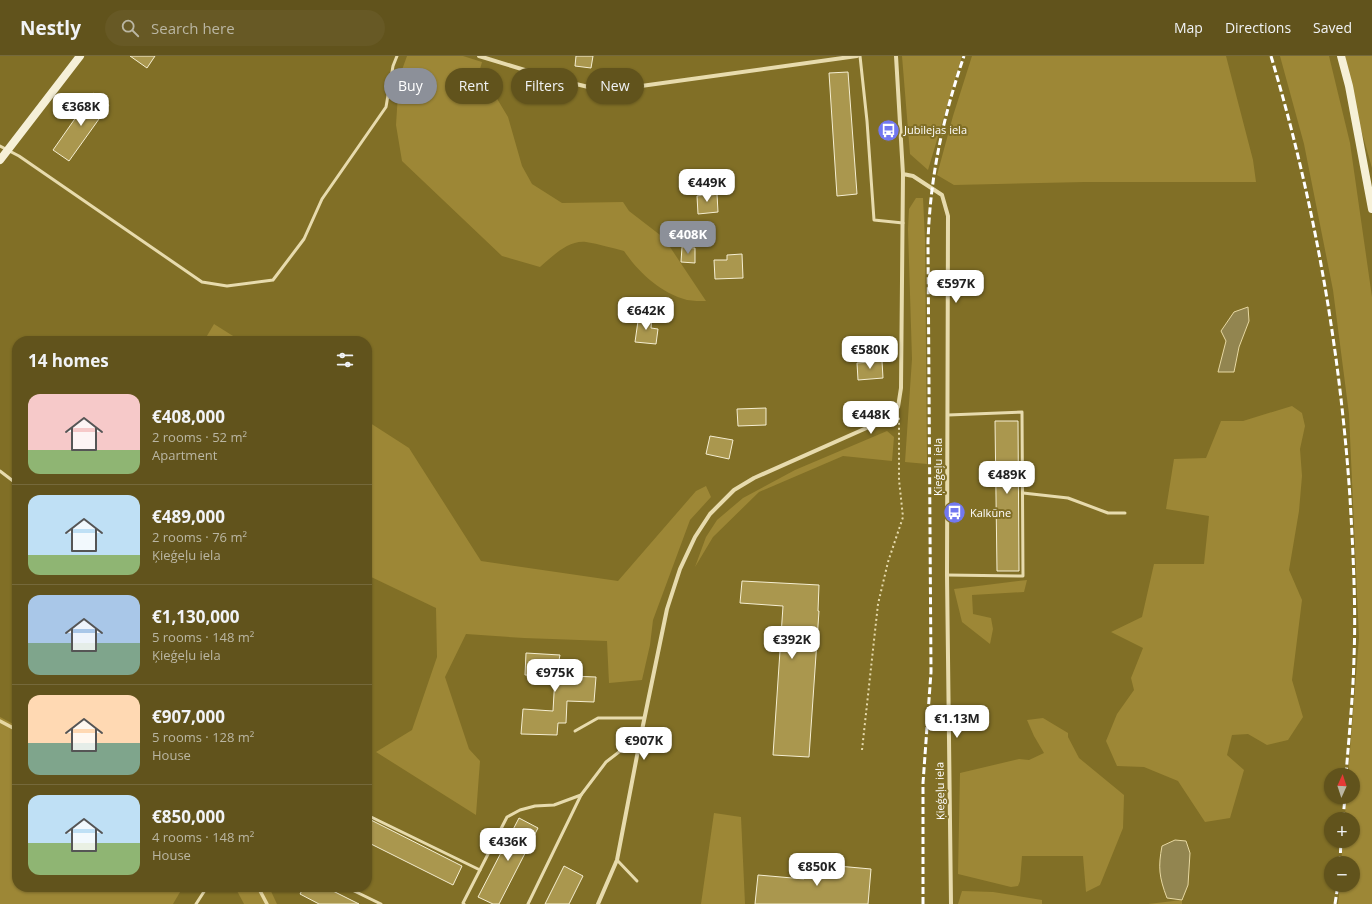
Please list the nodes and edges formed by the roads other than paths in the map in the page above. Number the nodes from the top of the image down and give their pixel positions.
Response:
1 (80, 56) edge
2 (397, 56) edge
3 (479, 56) edge
4 (858, 56) edge
5 (896, 56) edge
6 (1341, 56) edge
7 (0, 146) edge
8 (8, 150) junction
9 (0, 160) edge
10 (903, 174) junction
11 (1372, 209) edge
12 (903, 223) junction
13 (948, 415) junction
14 (0, 471) edge
15 (12, 480) edge
16 (1023, 493) junction
17 (1126, 513) dead end
18 (947, 575) junction
19 (644, 718) junction
20 (575, 731) dead end
21 (641, 735) junction
22 (582, 795) junction
23 (372, 816) edge
24 (617, 860) junction
25 (480, 870) junction
26 (637, 881) dead end
27 (204, 892) edge
28 (356, 892) edge
29 (196, 904) edge
30 (381, 904) edge
31 (464, 904) edge
32 (528, 904) edge
33 (598, 904) edge
34 (951, 904) edge

1 - 8 main road
2 - 8 lane
3 - 4 street
4 - 12 lane
5 - 10 street
6 - 11 main road
7 - 8 lane
8 - 9 main road
10 - 12 street
10 - 13 street, Ķieģeļu iela
12 - 19 street
13 - 16 lane
13 - 18 street, Ķieģeļu iela
14 - 15 lane
16 - 17 lane
16 - 18 lane
18 - 34 street, Ķieģeļu iela
19 - 20 lane
19 - 21 street
21 - 22 lane
21 - 24 street
22 - 25 lane
22 - 32 lane
23 - 25 lane
24 - 26 lane
24 - 33 street
25 - 31 lane
27 - 29 lane
28 - 30 lane

